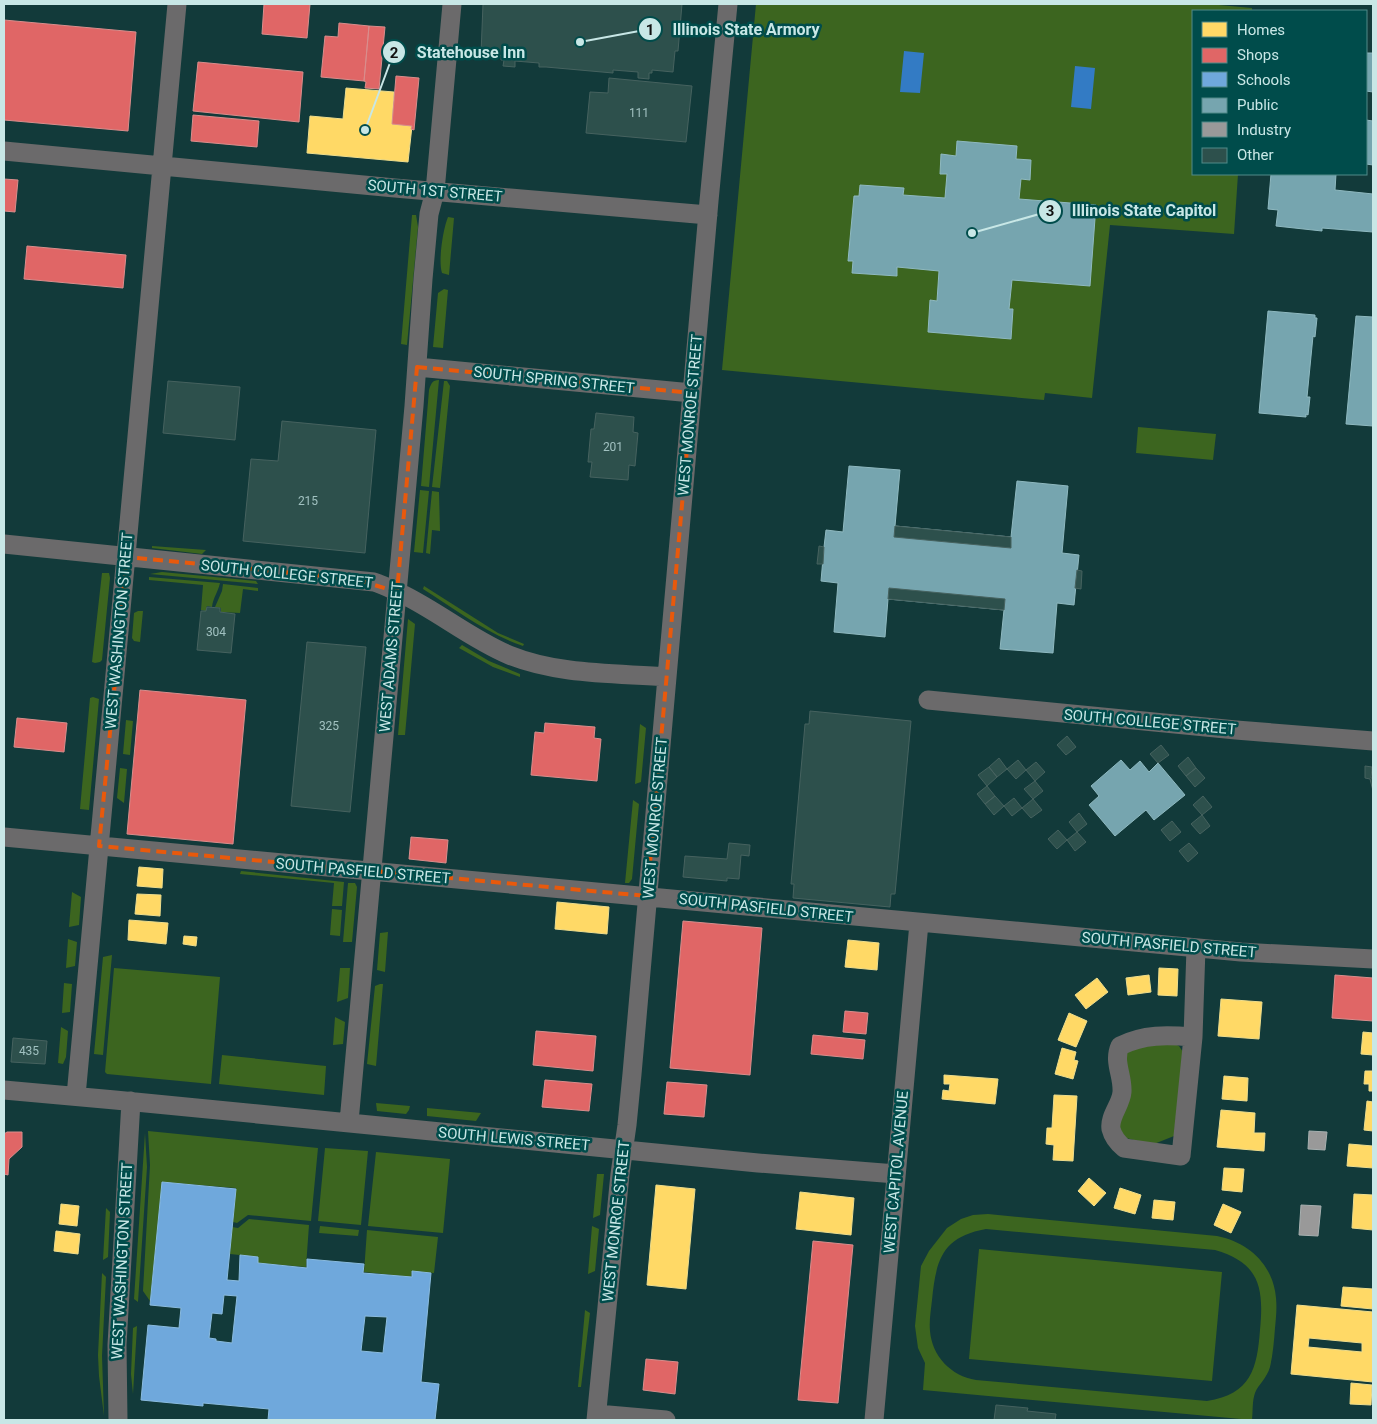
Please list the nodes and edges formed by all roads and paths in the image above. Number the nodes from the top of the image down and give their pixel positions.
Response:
1 (177, 4) edge
2 (452, 4) edge
3 (728, 4) edge
4 (4, 151) edge
5 (162, 166) junction
6 (435, 191) junction
7 (708, 215) junction
8 (416, 367) junction
9 (692, 393) junction
10 (4, 544) edge
11 (127, 557) junction
12 (397, 592) junction
13 (667, 677) junction
14 (928, 700) dead end
15 (1373, 741) edge
16 (4, 837) edge
17 (99, 846) junction
18 (371, 872) junction
19 (647, 896) junction
20 (919, 923) junction
21 (1196, 948) junction
22 (1373, 959) edge
23 (1193, 1037) junction
24 (4, 1090) edge
25 (76, 1096) junction
26 (131, 1101) junction
27 (349, 1122) junction
28 (623, 1149) junction
29 (896, 1174) junction
30 (597, 1417) edge
31 (118, 1420) edge
32 (666, 1420) edge
33 (874, 1420) edge

1 - 5 street, WEST WASHINGTON STREET
2 - 6 street, WEST ADAMS STREET
3 - 7 street, WEST MONROE STREET
4 - 5 street, SOUTH 1ST STREET
5 - 6 street, SOUTH 1ST STREET
5 - 11 street, WEST WASHINGTON STREET
6 - 7 street, SOUTH 1ST STREET
6 - 8 street, WEST ADAMS STREET
7 - 9 street, WEST MONROE STREET
8 - 9 street, SOUTH SPRING STREET
8 - 12 street, WEST ADAMS STREET
9 - 13 street, WEST MONROE STREET
10 - 11 street, SOUTH COLLEGE STREET
11 - 12 street, SOUTH COLLEGE STREET
11 - 17 street, WEST WASHINGTON STREET
12 - 13 street, SOUTH COLLEGE STREET
12 - 18 street, WEST ADAMS STREET
13 - 19 street, WEST MONROE STREET
14 - 15 street, SOUTH COLLEGE STREET
16 - 17 street, SOUTH PASFIELD STREET
17 - 18 street, SOUTH PASFIELD STREET
17 - 25 street, WEST WASHINGTON STREET
18 - 19 street, SOUTH PASFIELD STREET
18 - 27 street, WEST ADAMS STREET
19 - 20 street, SOUTH PASFIELD STREET
19 - 28 street, WEST MONROE STREET
20 - 21 street, SOUTH PASFIELD STREET
20 - 29 street, WEST CAPITOL AVENUE
21 - 22 street, SOUTH PASFIELD STREET
21 - 23 street
23 - 23 street
24 - 25 street, SOUTH LEWIS STREET
25 - 26 street, SOUTH LEWIS STREET
26 - 27 street, SOUTH LEWIS STREET
26 - 31 street, WEST WASHINGTON STREET
27 - 28 street, SOUTH LEWIS STREET
28 - 29 street, SOUTH LEWIS STREET
28 - 30 street, WEST MONROE STREET
29 - 33 street, WEST CAPITOL AVENUE
30 - 32 street

